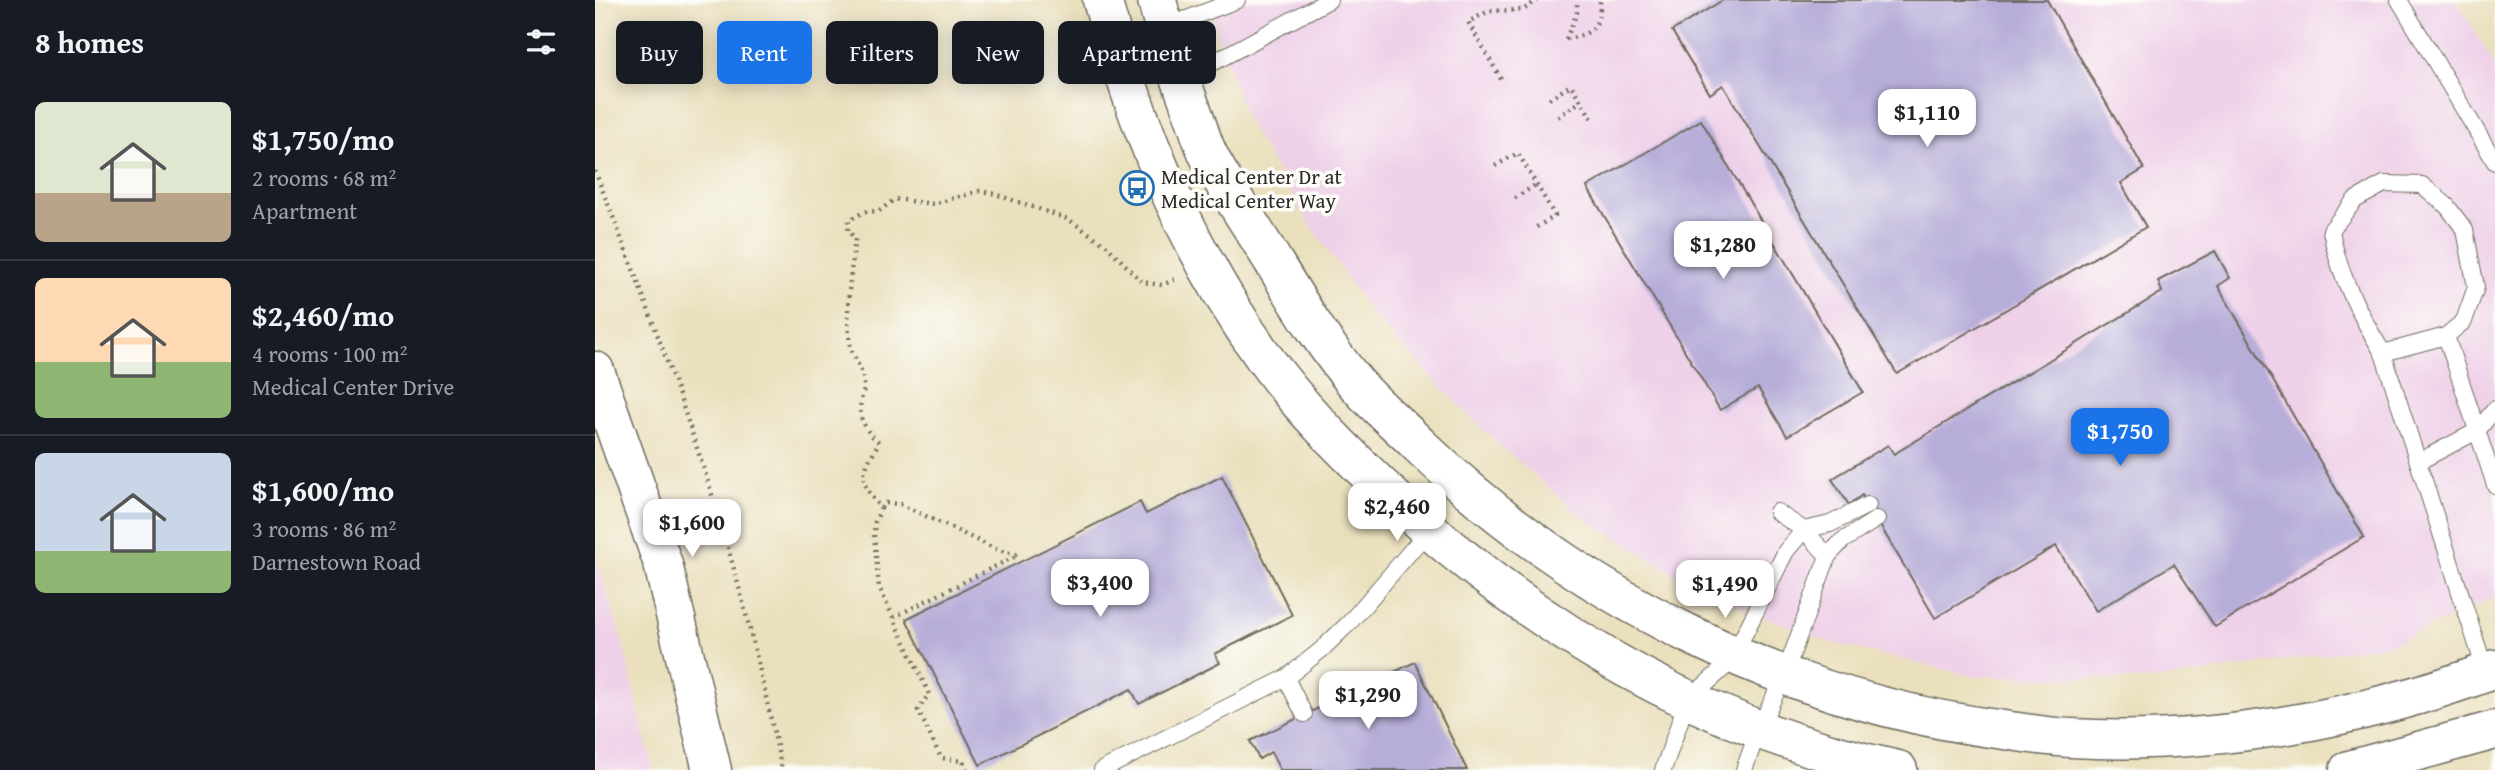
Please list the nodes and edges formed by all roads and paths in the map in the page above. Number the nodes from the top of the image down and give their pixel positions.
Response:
1 (1102, 0) edge
2 (1237, 0) edge
3 (1329, 0) edge
4 (1538, 0) edge
5 (1577, 0) edge
6 (1600, 0) edge
7 (2399, 0) edge
8 (1160, 14) edge
9 (1108, 21) edge
10 (1216, 61) edge
11 (1501, 79) dead end
12 (1126, 84) edge
13 (1183, 84) edge
14 (1549, 99) dead end
15 (1581, 101) junction
16 (1558, 117) dead end
17 (1594, 122) dead end
18 (2495, 162) edge
19 (1495, 166) dead end
20 (595, 171) edge
21 (1537, 184) junction
22 (1515, 198) dead end
23 (1535, 228) dead end
24 (1177, 278) dead end
25 (2446, 336) junction
26 (2383, 353) junction
27 (595, 371) edge
28 (2495, 409) edge
29 (2477, 431) junction
30 (2418, 462) junction
31 (2495, 485) edge
32 (881, 508) junction
33 (1777, 512) dead end
34 (1804, 530) junction
35 (1428, 531) junction
36 (1828, 556) junction
37 (894, 617) junction
38 (1736, 657) junction
39 (1784, 676) junction
40 (1286, 678) junction
41 (2492, 680) edge
42 (1687, 701) junction
43 (1304, 715) dead end
44 (2495, 730) edge
45 (1758, 731) junction
46 (712, 770) edge
47 (782, 770) edge
48 (967, 770) edge
49 (1102, 770) edge
50 (1663, 770) edge
51 (1744, 770) edge
52 (1898, 770) edge
53 (2349, 770) edge

1 - 9 street
2 - 8 lane
3 - 10 lane
4 - 11 path
5 - 6 path
7 - 18 lane
12 - 35 street
13 - 38 street
14 - 15 path
15 - 16 path
15 - 17 path
19 - 21 path
20 - 47 path
21 - 22 path
21 - 23 path
24 - 32 path
25 - 26 lane
25 - 26 lane
25 - 29 lane
26 - 30 lane
27 - 46 street
28 - 29 lane
29 - 30 lane
29 - 31 lane
30 - 41 lane
32 - 37 path
32 - 37 path
33 - 34 lane
34 - 36 lane
34 - 36 lane
34 - 38 lane
35 - 40 lane
35 - 42 street
36 - 39 lane
37 - 48 path
38 - 39 street
38 - 42 lane
39 - 41 street
39 - 45 lane
40 - 43 lane
40 - 49 lane
42 - 45 street
42 - 50 lane
44 - 53 street
45 - 51 lane
45 - 52 street

